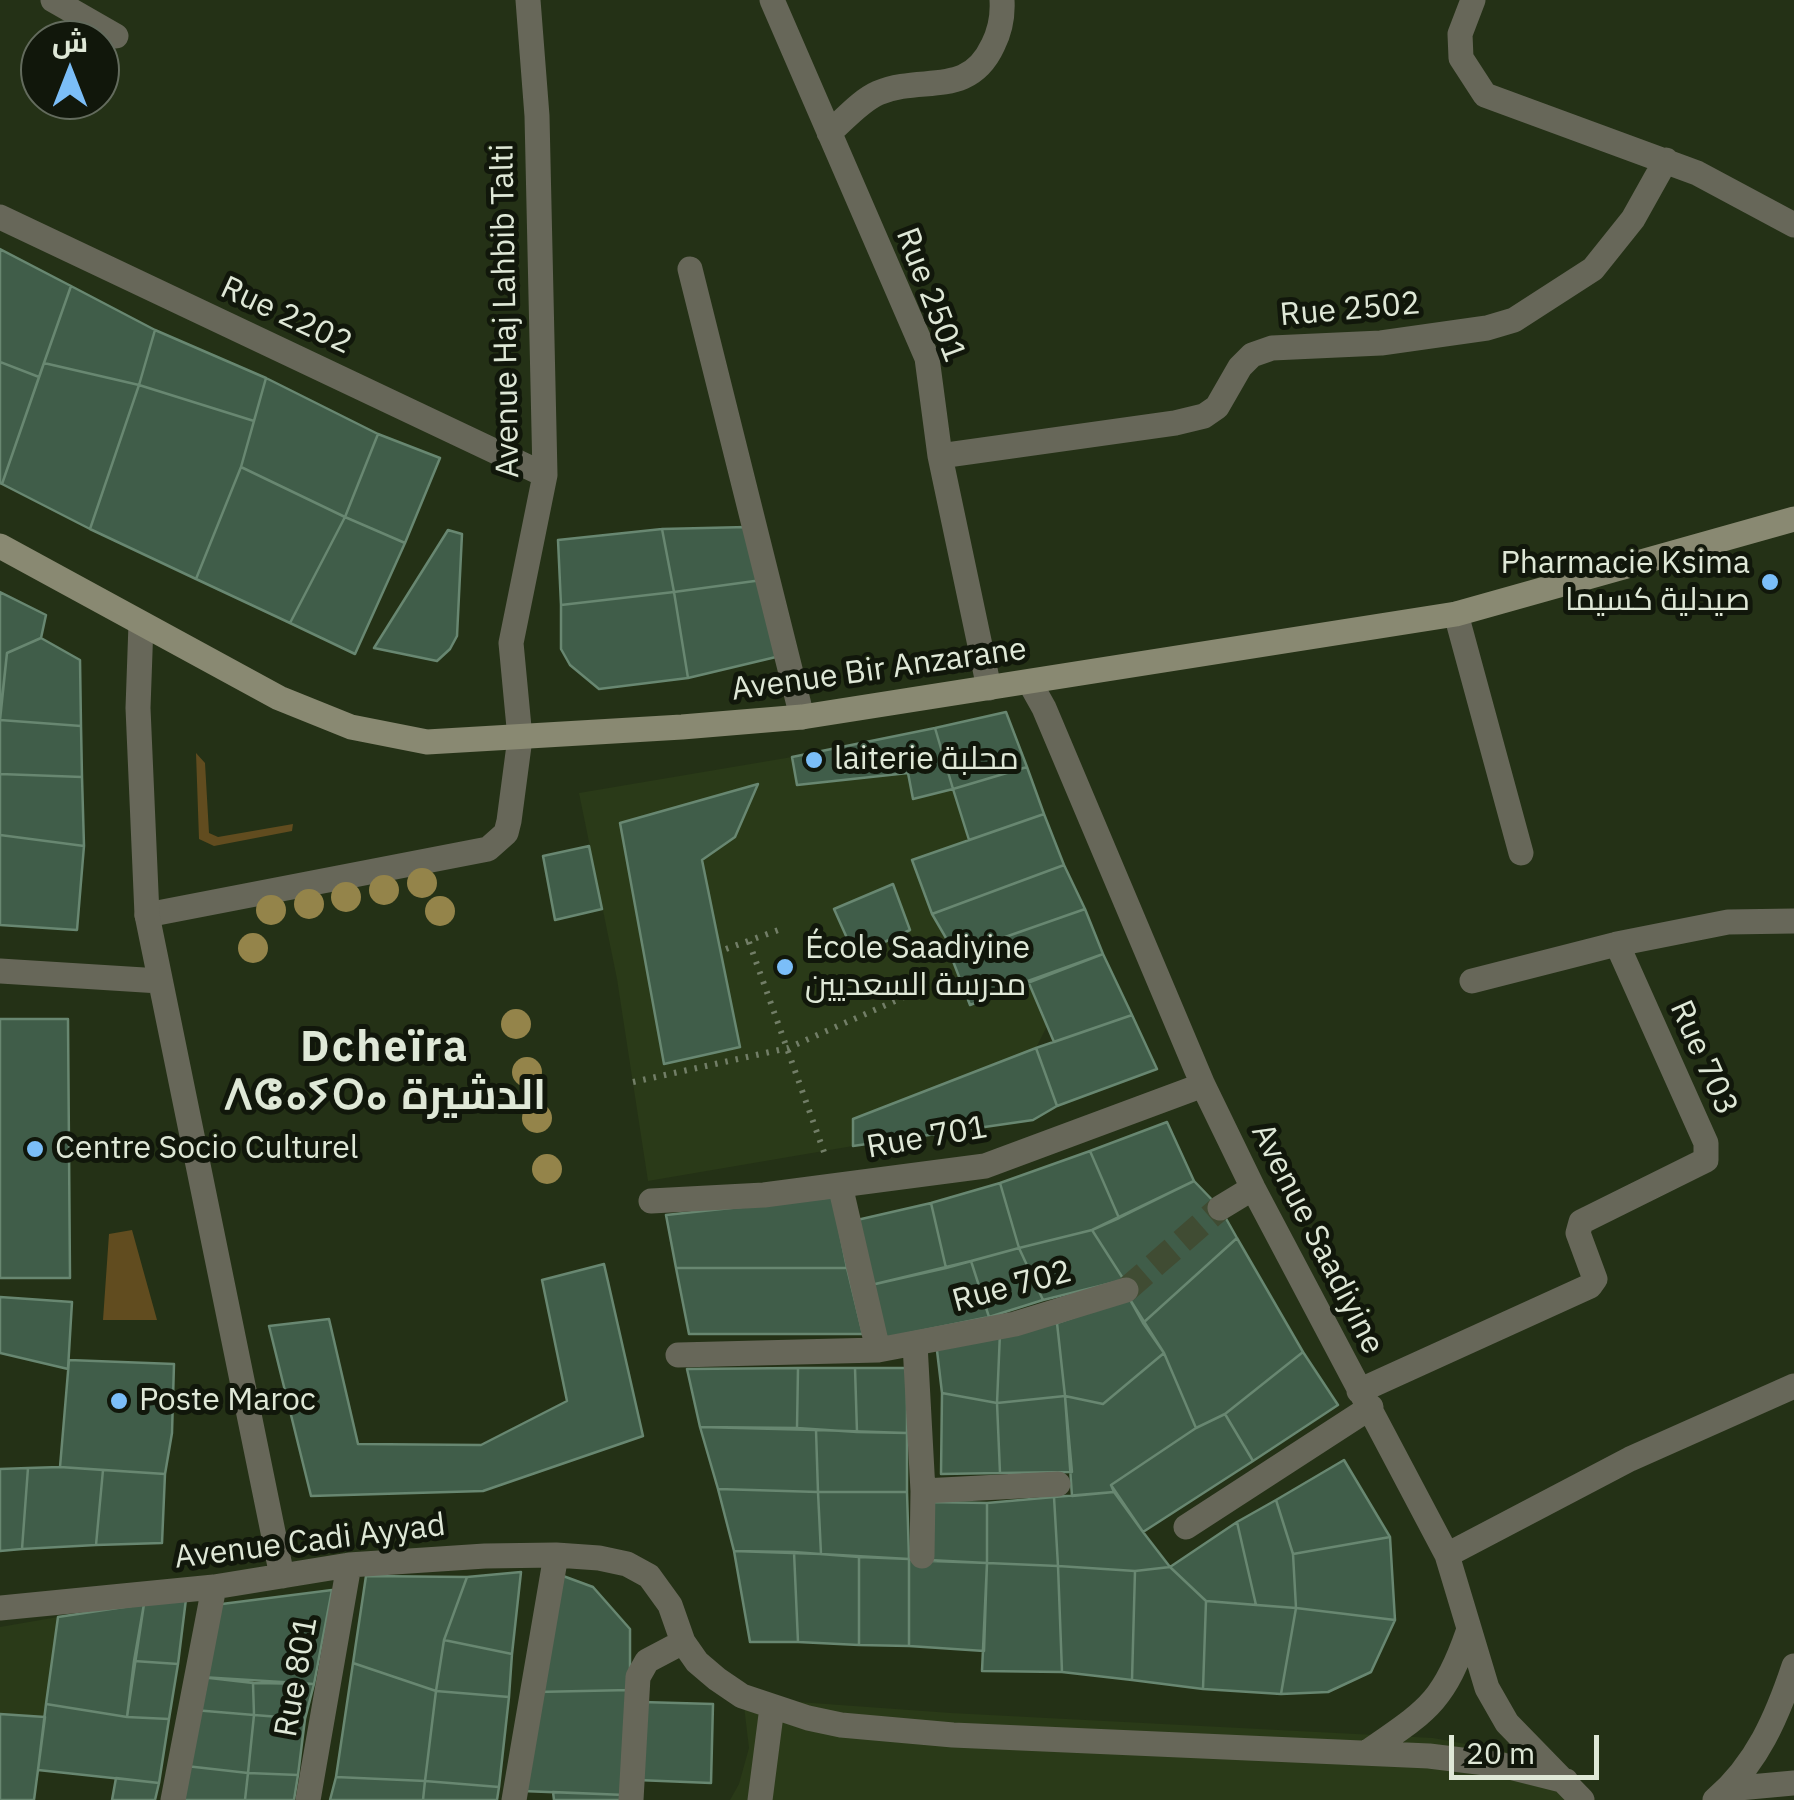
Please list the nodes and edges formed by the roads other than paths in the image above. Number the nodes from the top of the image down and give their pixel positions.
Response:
1 (53, 0) edge
2 (528, 0) edge
3 (772, 0) edge
4 (1002, 0) edge
5 (1474, 0) edge
6 (88, 20) edge
7 (830, 133) junction
8 (1666, 160) junction
9 (0, 217) edge
10 (1794, 226) edge
11 (690, 269) dead end
12 (940, 456) junction
13 (545, 475) junction
14 (1794, 519) edge
15 (0, 546) edge
16 (1456, 614) junction
17 (141, 624) junction
18 (1030, 682) junction
19 (990, 688) junction
20 (802, 717) junction
21 (520, 738) junction
22 (1521, 853) dead end
23 (148, 914) junction
24 (1794, 921) edge
25 (1617, 944) junction
26 (0, 971) edge
27 (160, 981) junction
28 (1472, 981) dead end
29 (1203, 1085) junction
30 (840, 1185) junction
31 (1252, 1188) junction
32 (651, 1200) dead end
33 (1220, 1208) tunnel mouth
34 (1126, 1290) tunnel mouth
35 (914, 1344) junction
36 (878, 1350) junction
37 (678, 1355) dead end
38 (1794, 1386) edge
39 (1365, 1399) junction
40 (1058, 1484) dead end
41 (923, 1491) junction
42 (1186, 1527) dead end
43 (556, 1555) junction
44 (1446, 1555) junction
45 (922, 1556) dead end
46 (349, 1565) junction
47 (282, 1576) junction
48 (214, 1587) junction
49 (0, 1608) edge
50 (1468, 1632) junction
51 (683, 1642) junction
52 (1794, 1666) edge
53 (772, 1707) junction
54 (1366, 1754) junction
55 (1794, 1783) edge
56 (1574, 1790) edge
57 (1721, 1795) edge
58 (173, 1800) edge
59 (308, 1800) edge
60 (514, 1800) edge
61 (631, 1800) edge
62 (760, 1800) edge

1 - 6 street
2 - 13 street, Avenue Haj Lahbib Talti
3 - 7 street, Rue 2501
4 - 7 street
5 - 8 street
7 - 12 street, Rue 2501
8 - 10 street
8 - 12 street, Rue 2502
9 - 13 street, Rue 2202
11 - 20 street
12 - 19 street, Rue 2501
13 - 21 street, Avenue Haj Lahbib Talti
14 - 16 street, Avenue Bir Anzarane
15 - 17 street, Avenue Bir Anzarane
16 - 18 street, Avenue Bir Anzarane
16 - 22 street
17 - 21 street, Avenue Bir Anzarane
17 - 23 street
18 - 19 street, Avenue Bir Anzarane
18 - 29 street, Avenue Saadiyine
19 - 20 street, Avenue Bir Anzarane
20 - 21 street, Avenue Bir Anzarane
21 - 23 street, Avenue Haj Lahbib Talti
23 - 27 street
24 - 25 street
25 - 28 street
25 - 39 street, Rue 703
26 - 27 street
27 - 47 street
29 - 30 street, Rue 701
29 - 31 street, Avenue Saadiyine
30 - 32 street, Rue 701
30 - 36 street
31 - 33 street
31 - 39 street, Avenue Saadiyine
34 - 35 street, Rue 702
35 - 36 street, Rue 702
35 - 41 street
36 - 37 street, Rue 702
38 - 44 street
39 - 42 street
39 - 44 street, Avenue Saadiyine
40 - 41 street
41 - 45 street
43 - 46 street, Avenue Cadi Ayyad
43 - 51 street, Avenue Cadi Ayyad
43 - 60 street
44 - 50 street, Avenue Saadiyine
46 - 47 street, Avenue Cadi Ayyad
46 - 59 street, Rue 801
47 - 48 street, Avenue Cadi Ayyad
48 - 49 street, Avenue Cadi Ayyad
48 - 58 street
50 - 54 street
50 - 56 street, Avenue Saadiyine
51 - 53 street, Avenue Cadi Ayyad
51 - 61 street
52 - 57 street
53 - 54 street, Avenue Cadi Ayyad
53 - 62 street
54 - 56 street, Avenue Cadi Ayyad
55 - 57 street

